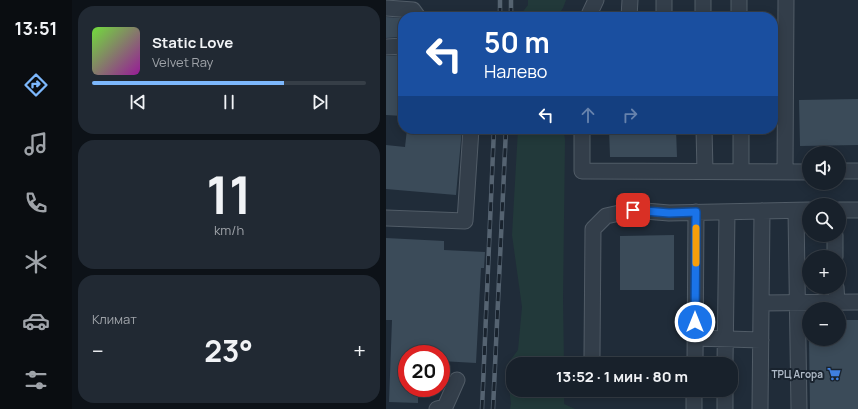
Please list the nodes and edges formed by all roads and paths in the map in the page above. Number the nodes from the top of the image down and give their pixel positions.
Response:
1 (596, 0) edge
2 (630, 0) edge
3 (664, 0) edge
4 (703, 0) edge
5 (739, 0) edge
6 (786, 0) edge
7 (386, 8) edge
8 (414, 12) edge
9 (590, 12) edge
10 (629, 12) edge
11 (664, 12) edge
12 (703, 12) edge
13 (739, 12) edge
14 (398, 46) edge
15 (386, 47) edge
16 (470, 134) edge
17 (582, 134) edge
18 (704, 134) edge
19 (741, 134) edge
20 (705, 171) junction
21 (846, 171) edge
22 (858, 171) edge
23 (741, 172) junction
24 (785, 172) junction
25 (802, 172) edge
26 (846, 210) edge
27 (858, 210) edge
28 (762, 211) junction
29 (802, 211) edge
30 (696, 212) junction
31 (727, 212) junction
32 (386, 218) edge
33 (802, 229) edge
34 (836, 294) edge
35 (837, 302) edge
36 (846, 302) edge
37 (858, 302) edge
38 (762, 303) junction
39 (798, 303) junction
40 (802, 303) edge
41 (695, 338) junction
42 (726, 338) junction
43 (761, 340) junction
44 (592, 356) dead end
45 (695, 357) edge
46 (725, 357) edge
47 (457, 380) dead end
48 (694, 397) edge
49 (725, 397) edge
50 (437, 409) edge
51 (694, 409) edge
52 (725, 409) edge
53 (760, 409) edge
54 (799, 409) edge

1 - 9 lane
2 - 10 lane
3 - 11 lane
4 - 12 lane
5 - 13 lane
6 - 24 lane
7 - 8 lane
14 - 15 lane
16 - 32 lane
17 - 20 lane
18 - 20 lane
19 - 23 lane
20 - 23 lane
21 - 22 lane
23 - 24 lane
24 - 25 lane
26 - 27 lane
28 - 29 lane
28 - 31 lane
28 - 38 lane
30 - 31 lane
30 - 41 lane
30 - 44 lane
31 - 42 lane
33 - 39 lane
34 - 35 lane
36 - 37 lane
38 - 39 lane
38 - 43 lane
39 - 40 lane
39 - 54 lane
41 - 42 lane
41 - 45 lane
42 - 43 lane
42 - 46 lane
43 - 53 lane
47 - 50 lane
48 - 51 lane
49 - 52 lane

